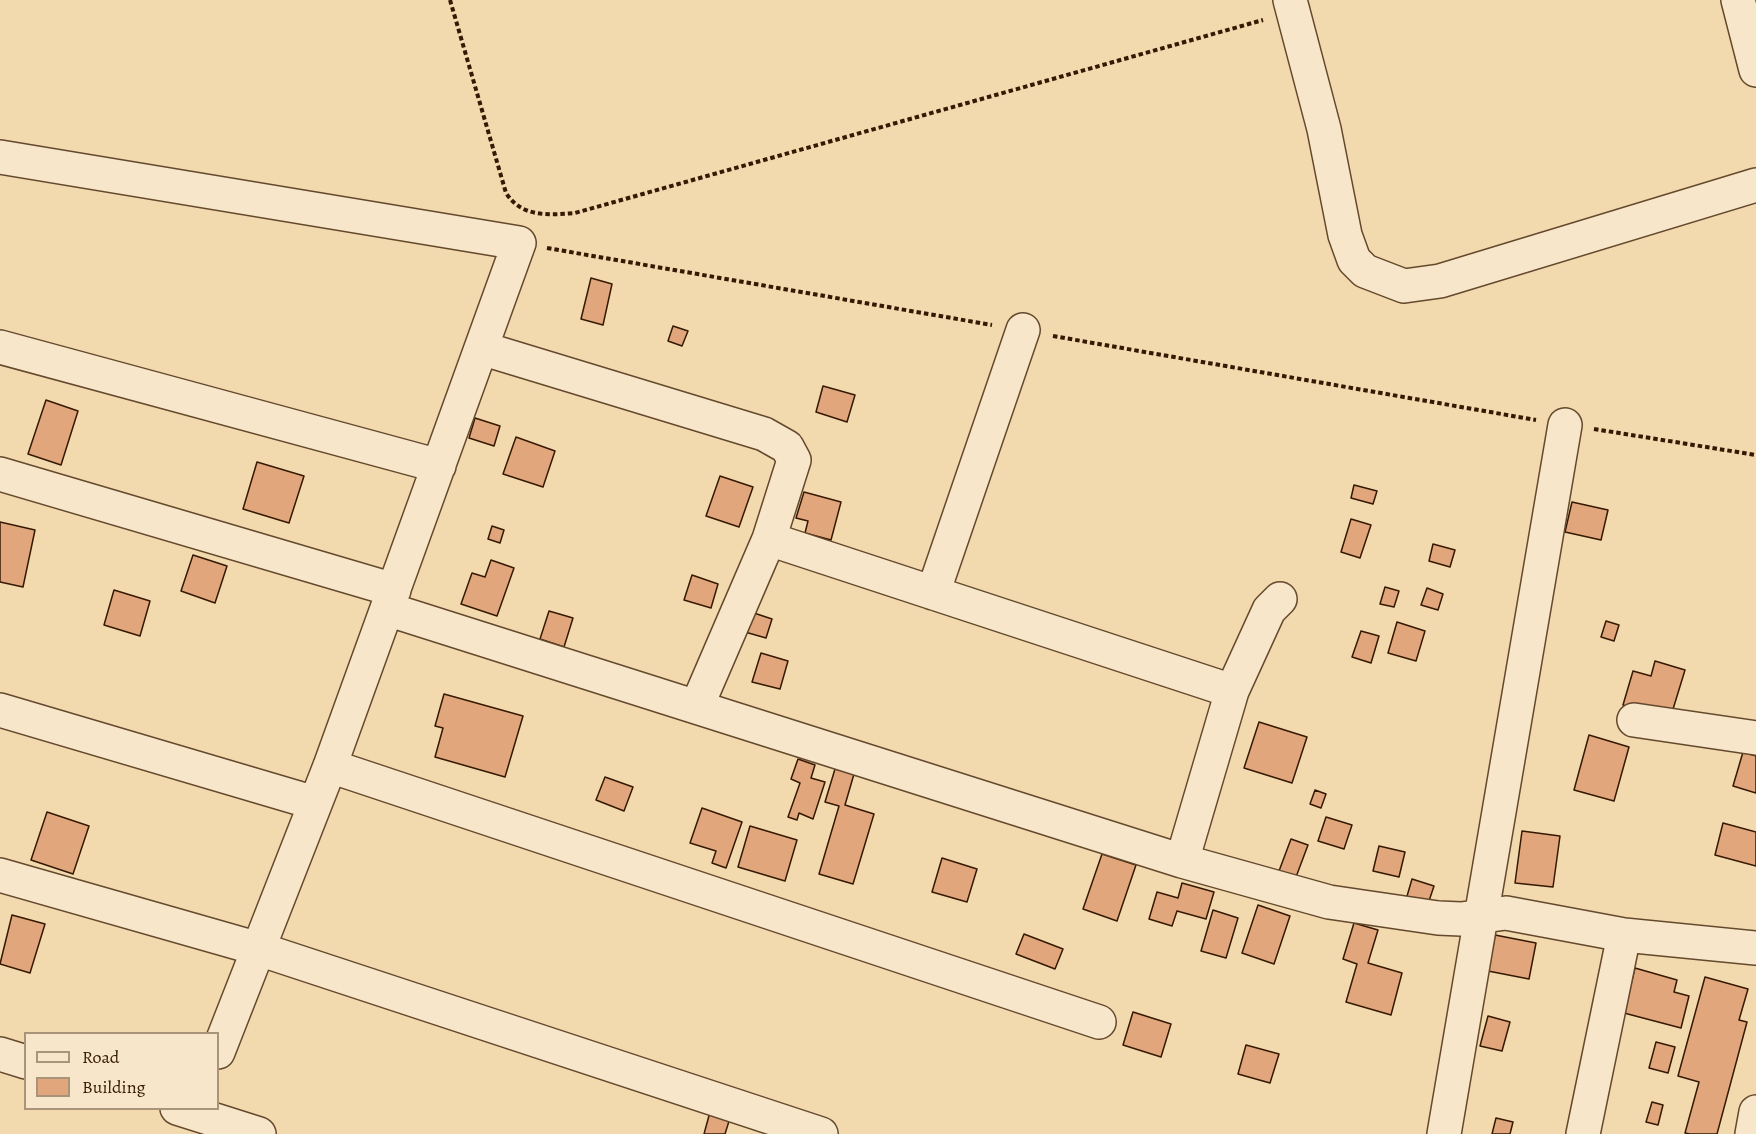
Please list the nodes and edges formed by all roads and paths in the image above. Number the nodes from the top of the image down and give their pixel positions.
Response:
1 (450, 0) edge
2 (1738, 0) edge
3 (1292, 6) edge
4 (1756, 70) edge
5 (0, 157) edge
6 (1756, 185) edge
7 (519, 243) junction
8 (1023, 330) junction
9 (0, 347) edge
10 (482, 348) junction
11 (1565, 425) junction
12 (1756, 455) edge
13 (439, 466) junction
14 (0, 474) edge
15 (769, 539) junction
16 (933, 593) junction
17 (390, 599) junction
18 (1280, 599) dead end
19 (1232, 691) junction
20 (697, 706) junction
21 (0, 710) edge
22 (1634, 720) dead end
23 (1756, 738) edge
24 (330, 765) junction
25 (315, 802) junction
26 (1182, 861) junction
27 (0, 875) edge
28 (1483, 917) junction
29 (1624, 935) junction
30 (1756, 948) edge
31 (259, 949) junction
32 (1099, 1022) dead end
33 (219, 1049) edge
34 (0, 1054) edge
35 (24, 1061) edge
36 (1756, 1112) edge
37 (188, 1116) edge
38 (259, 1134) edge
39 (821, 1134) edge
40 (1444, 1134) edge
41 (1583, 1134) edge
42 (1752, 1134) edge

1 - 3 path
2 - 4 street
3 - 6 street
5 - 7 street
7 - 8 path
7 - 10 street
8 - 11 path
8 - 16 street
9 - 13 street
10 - 13 street
10 - 15 street
11 - 12 path
11 - 28 street
13 - 17 street
14 - 17 street
15 - 16 street
15 - 20 street
16 - 19 street
17 - 20 street
17 - 24 street
18 - 19 street
19 - 26 street
20 - 26 street
21 - 25 street
22 - 23 street
24 - 25 street
24 - 32 street
25 - 31 street
26 - 28 street
27 - 31 street
28 - 29 street
28 - 40 street
29 - 30 street
29 - 41 street
31 - 33 street
31 - 39 street
34 - 35 street
36 - 42 street
37 - 38 street

